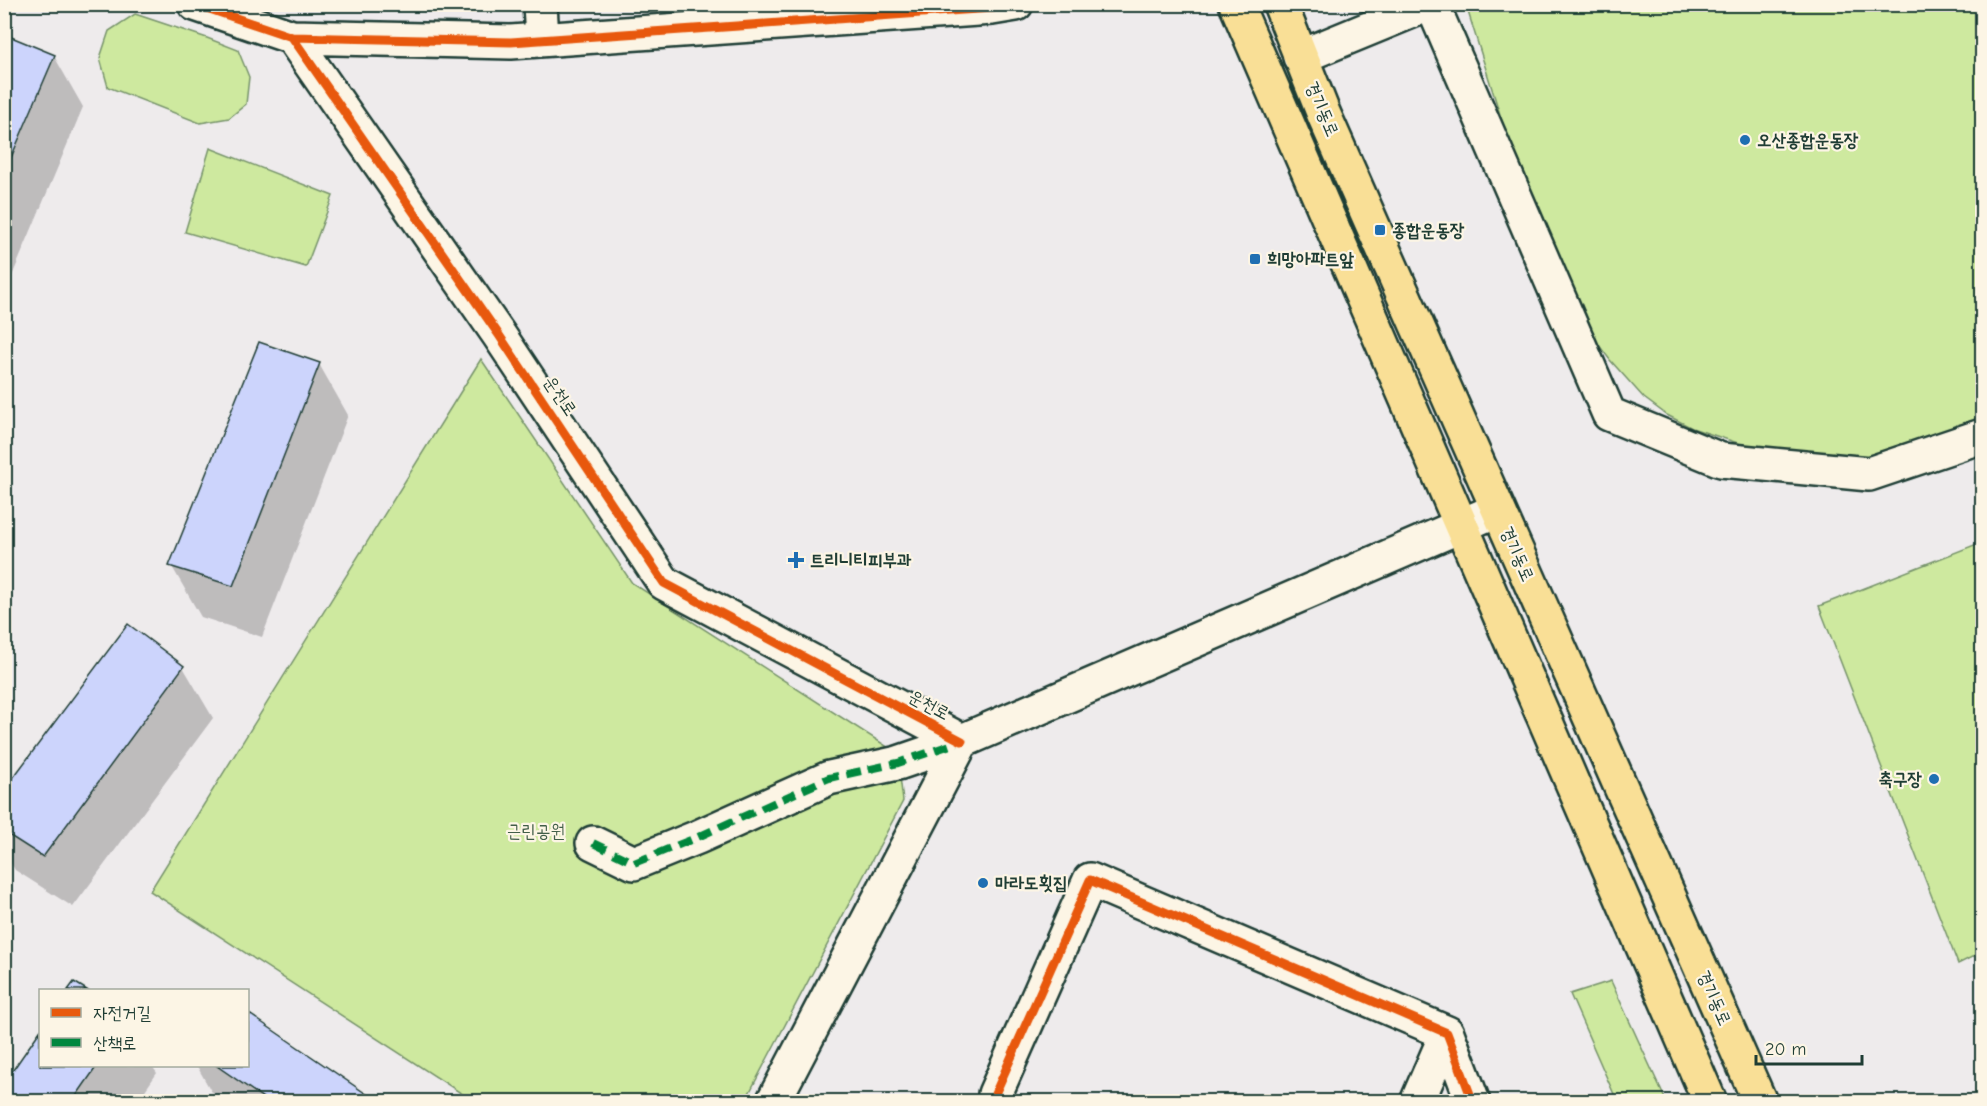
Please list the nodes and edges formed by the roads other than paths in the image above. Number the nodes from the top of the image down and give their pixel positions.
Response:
1 (195, 4) edge
2 (540, 4) edge
3 (1016, 4) edge
4 (1236, 4) edge
5 (1280, 4) edge
6 (1430, 4) edge
7 (292, 37) junction
8 (542, 39) junction
9 (1300, 57) junction
10 (1983, 436) edge
11 (1497, 510) junction
12 (1461, 525) junction
13 (962, 741) junction
14 (593, 843) dead end
15 (1447, 1033) junction
16 (999, 1099) edge
17 (773, 1101) edge
18 (1417, 1101) edge
19 (1473, 1101) edge
20 (1710, 1101) edge
21 (1760, 1101) edge

1 - 7 street
2 - 8 street
3 - 8 street
4 - 12 main road, 경기동로
5 - 9 main road, 경기동로
6 - 9 street
6 - 10 street
7 - 8 street
7 - 13 street, 운천로
9 - 11 main road, 경기동로
11 - 12 street
11 - 21 main road, 경기동로
12 - 13 street
12 - 20 main road, 경기동로
13 - 14 street
13 - 17 street, 운천로
15 - 16 street
15 - 18 street
15 - 19 street

